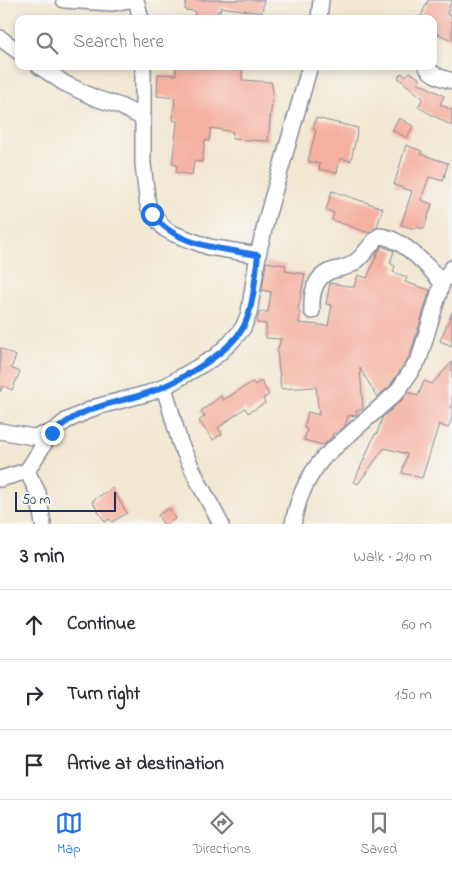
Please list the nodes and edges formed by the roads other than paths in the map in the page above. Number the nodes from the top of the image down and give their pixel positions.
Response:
1 (64, 0) edge
2 (130, 0) edge
3 (136, 0) edge
4 (322, 0) edge
5 (141, 15) edge
6 (320, 15) edge
7 (0, 38) edge
8 (15, 49) edge
9 (45, 70) edge
10 (143, 70) edge
11 (309, 70) edge
12 (428, 70) edge
13 (452, 81) edge
14 (144, 118) junction
15 (258, 255) junction
16 (452, 268) edge
17 (442, 283) junction
18 (312, 311) dead end
19 (164, 387) junction
20 (0, 431) edge
21 (52, 433) junction
22 (27, 471) junction
23 (0, 479) edge
24 (42, 524) edge
25 (221, 524) edge
26 (293, 524) edge

1 - 2 street
3 - 5 street
4 - 6 street
7 - 8 street
9 - 14 street
10 - 14 street
11 - 15 street
12 - 13 street
14 - 15 street
15 - 19 street
16 - 17 street
17 - 18 street
17 - 26 street
19 - 21 street
19 - 25 street
20 - 21 street
21 - 22 street
22 - 23 street
22 - 24 street

